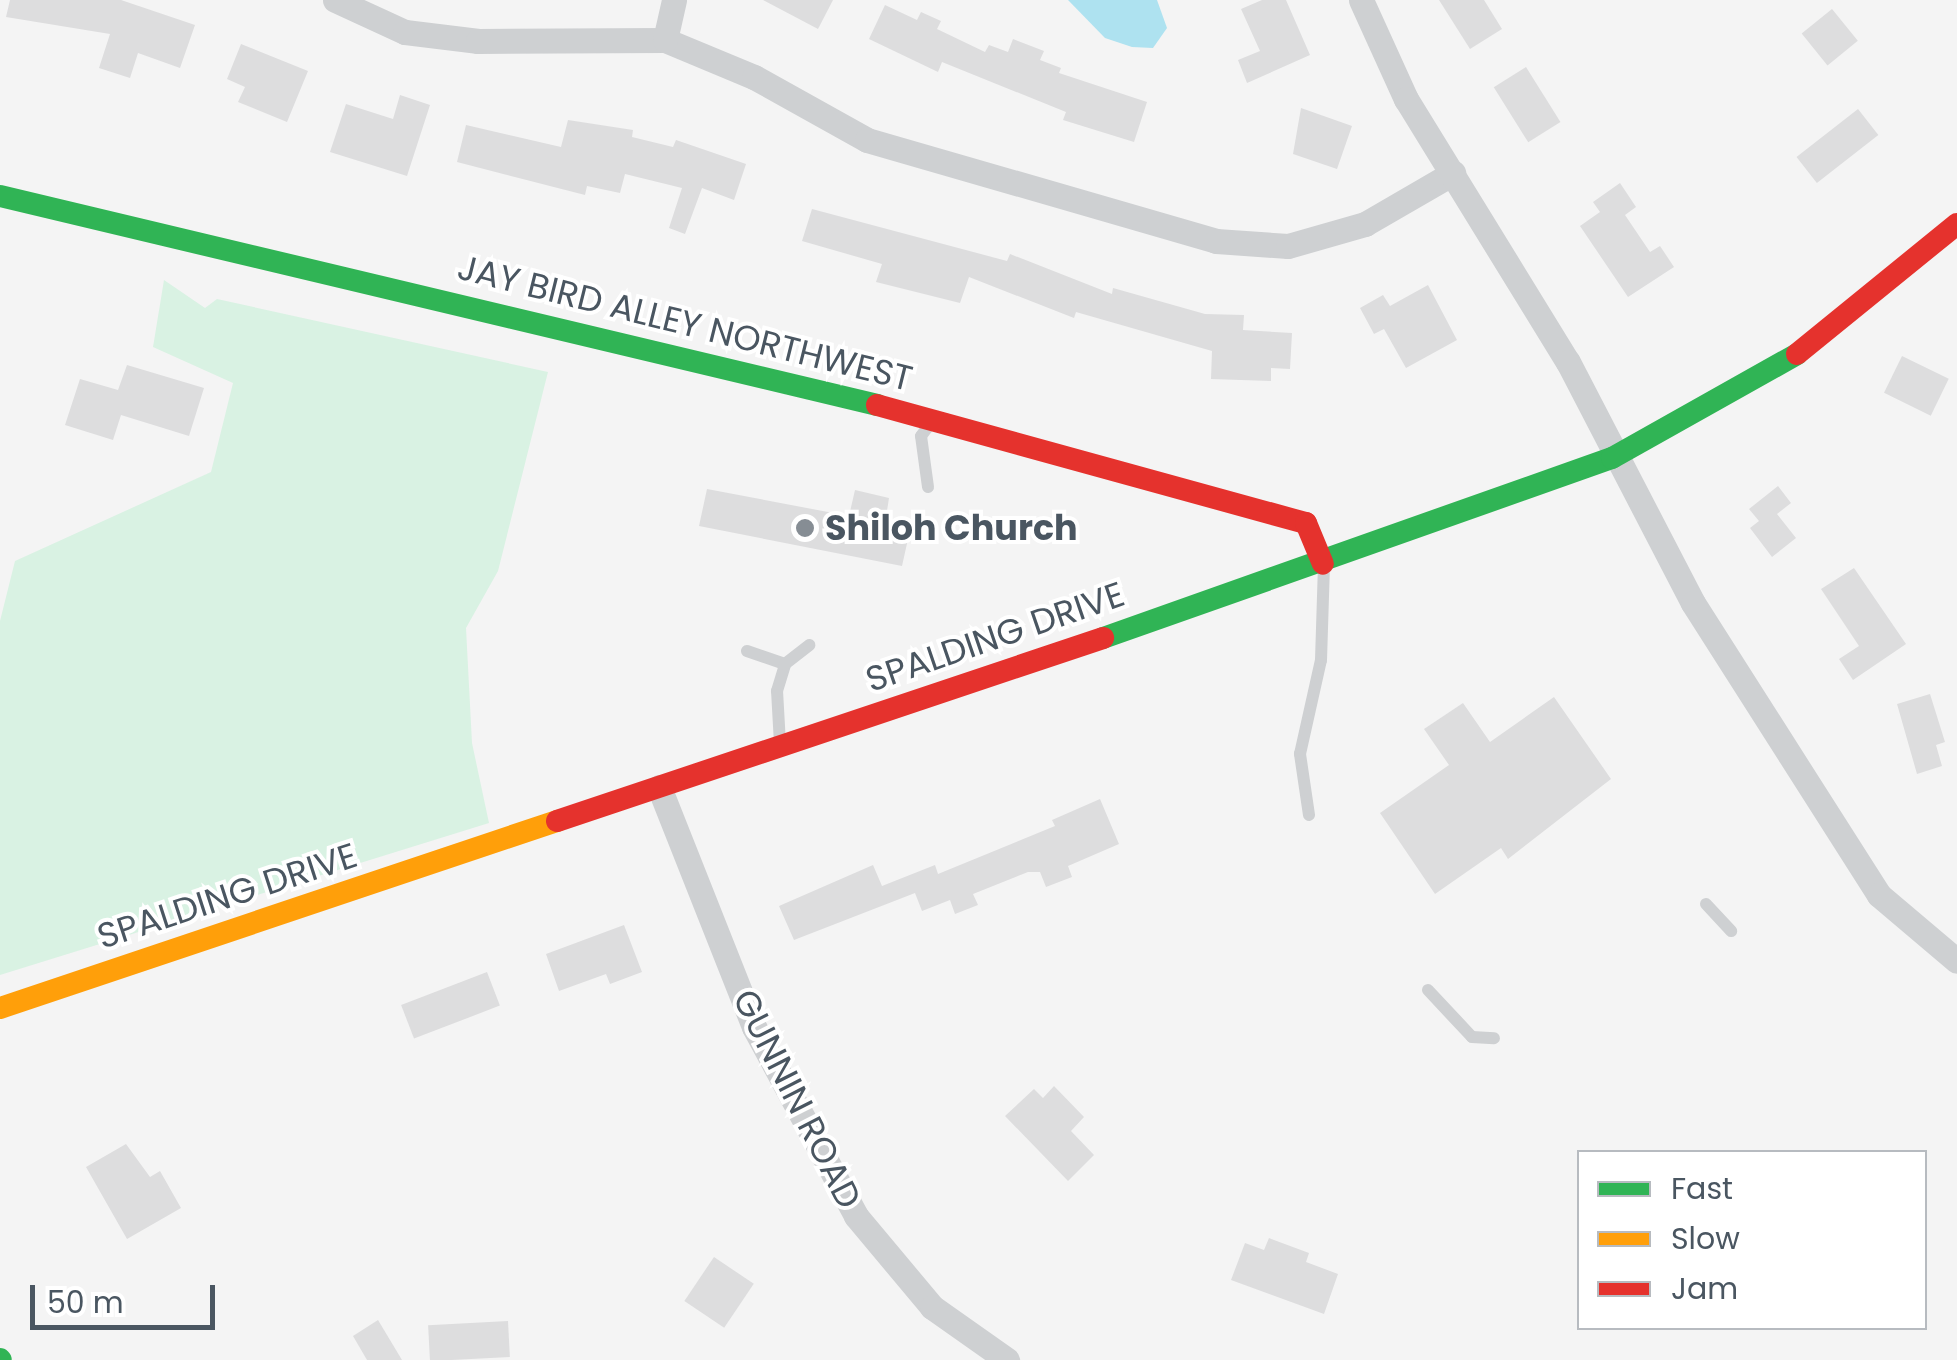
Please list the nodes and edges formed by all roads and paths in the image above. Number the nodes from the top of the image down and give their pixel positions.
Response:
1 (336, 0) edge
2 (674, 0) edge
3 (1361, 0) edge
4 (665, 40) junction
5 (1454, 173) junction
6 (0, 196) edge
7 (1957, 224) edge
8 (934, 419) junction
9 (1612, 458) junction
10 (928, 488) dead end
11 (1324, 564) junction
12 (808, 645) dead end
13 (747, 651) dead end
14 (784, 664) junction
15 (780, 747) junction
16 (659, 788) junction
17 (1310, 815) dead end
18 (1706, 904) dead end
19 (1731, 931) dead end
20 (1957, 960) edge
21 (1428, 990) dead end
22 (0, 1008) edge
23 (1494, 1038) dead end
24 (1007, 1360) edge

1 - 4 street
2 - 4 street
3 - 5 street
4 - 5 street
5 - 9 street
6 - 8 main road, JAY BIRD ALLEY NORTHWEST
7 - 9 main road, SPALDING DRIVE
8 - 10 lane
8 - 11 main road, JAY BIRD ALLEY NORTHWEST
9 - 11 main road, SPALDING DRIVE
9 - 20 street
11 - 15 main road, SPALDING DRIVE
11 - 17 lane
12 - 14 lane
13 - 14 lane
14 - 15 lane
15 - 16 main road, SPALDING DRIVE
16 - 22 main road, SPALDING DRIVE
16 - 24 street, GUNNIN ROAD
18 - 19 lane
21 - 23 lane

